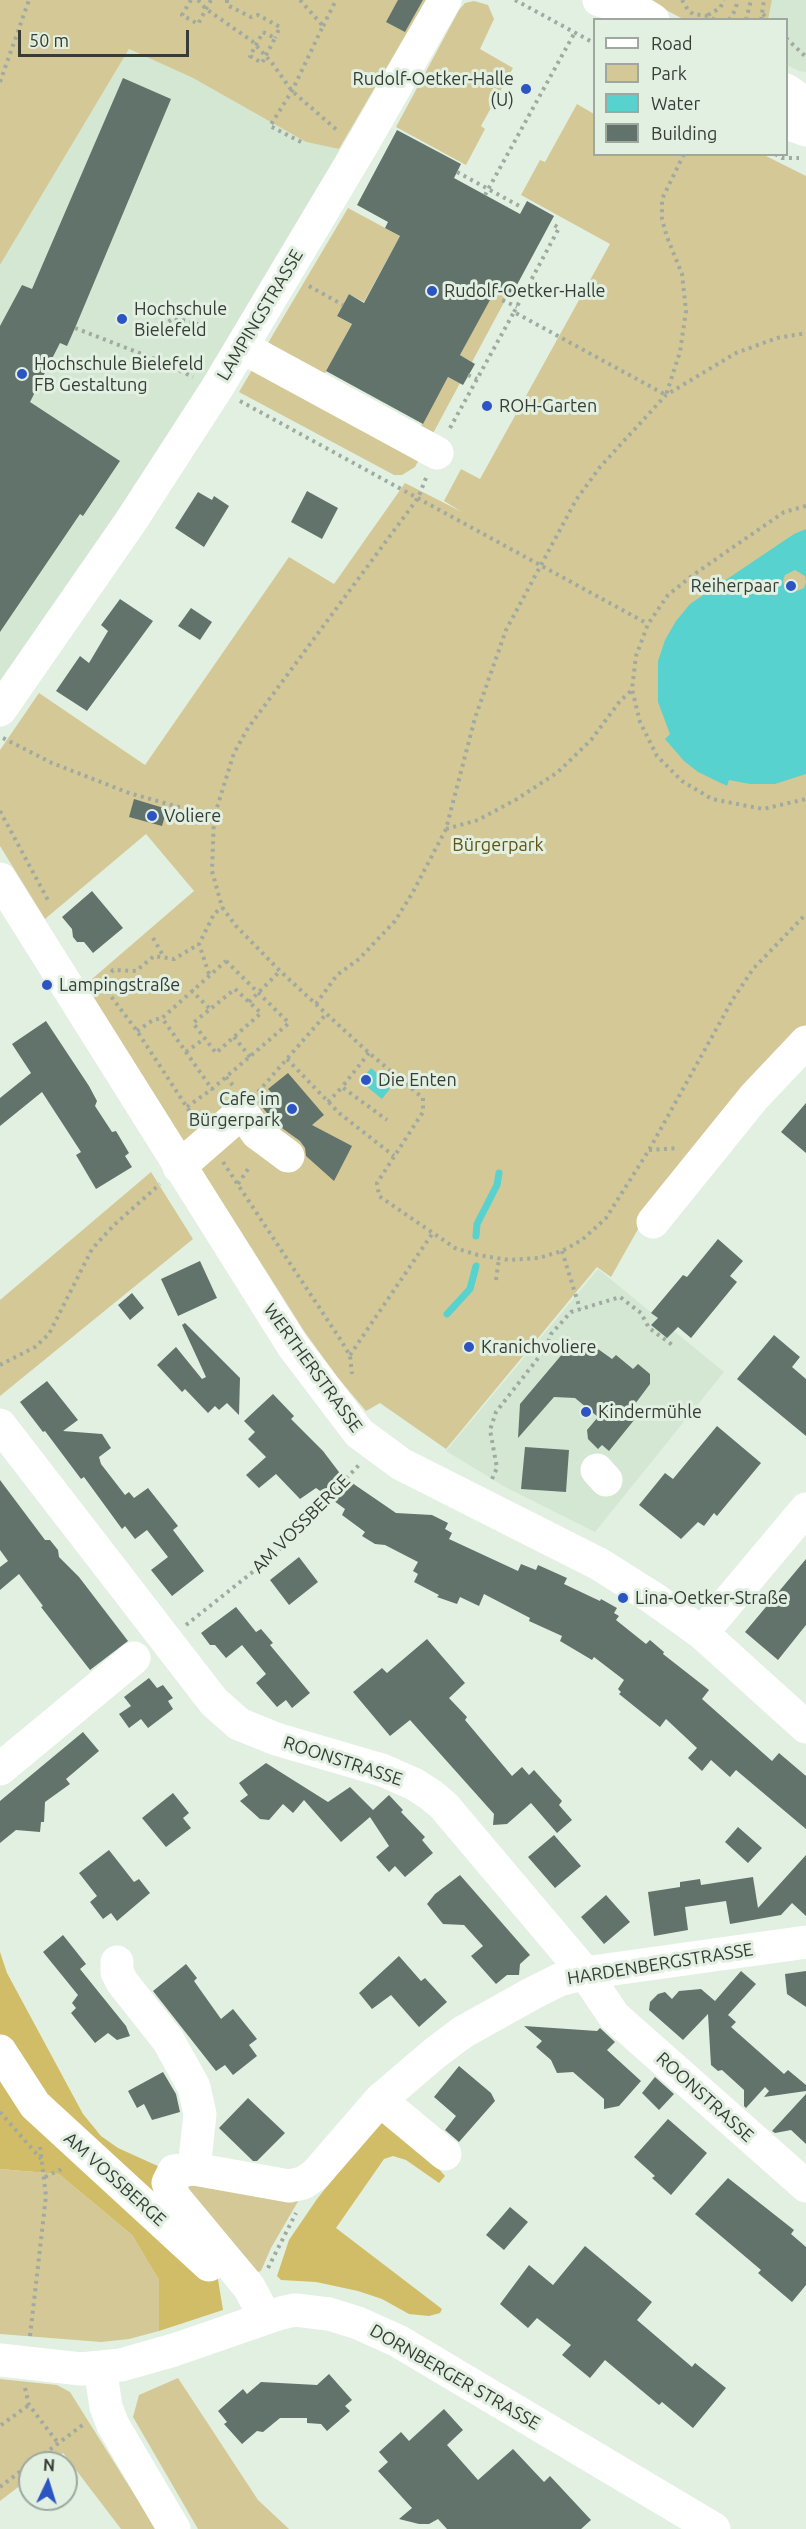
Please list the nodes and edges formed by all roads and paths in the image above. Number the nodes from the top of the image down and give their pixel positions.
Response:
1 (29, 0) edge
2 (191, 0) edge
3 (198, 0) edge
4 (211, 0) edge
5 (227, 0) edge
6 (300, 0) edge
7 (336, 0) edge
8 (445, 0) edge
9 (515, 0) edge
10 (584, 0) edge
11 (599, 0) edge
12 (682, 0) edge
13 (724, 0) edge
14 (737, 0) edge
15 (751, 0) edge
16 (765, 0) edge
17 (206, 9) junction
18 (763, 14) junction
19 (708, 16) junction
20 (606, 18) edge
21 (650, 18) edge
22 (712, 18) edge
23 (730, 18) edge
24 (746, 18) edge
25 (762, 18) edge
26 (766, 18) edge
27 (323, 26) junction
28 (575, 32) junction
29 (275, 38) junction
30 (788, 40) edge
31 (593, 42) edge
32 (256, 45) junction
33 (266, 55) junction
34 (806, 57) edge
35 (0, 82) edge
36 (292, 91) junction
37 (788, 91) edge
38 (806, 104) edge
39 (788, 124) edge
40 (806, 130) edge
41 (305, 144) dead end
42 (362, 145) junction
43 (683, 156) edge
44 (778, 156) edge
45 (806, 157) edge
46 (457, 172) dead end
47 (488, 189) junction
48 (485, 195) dead end
49 (524, 208) dead end
50 (551, 223) dead end
51 (313, 288) dead end
52 (506, 294) dead end
53 (343, 305) dead end
54 (517, 307) junction
55 (514, 312) junction
56 (198, 324) dead end
57 (75, 328) dead end
58 (156, 330) dead end
59 (806, 333) edge
60 (242, 347) junction
61 (468, 375) dead end
62 (477, 379) junction
63 (217, 388) junction
64 (666, 394) junction
65 (436, 453) junction
66 (418, 498) junction
67 (806, 506) edge
68 (540, 564) junction
69 (648, 624) junction
70 (632, 689) junction
71 (0, 710) edge
72 (0, 735) edge
73 (806, 799) edge
74 (0, 811) edge
75 (214, 817) junction
76 (446, 829) junction
77 (0, 879) edge
78 (222, 907) junction
79 (53, 909) dead end
80 (806, 914) edge
81 (153, 938) dead end
82 (199, 944) junction
83 (164, 958) junction
84 (280, 971) junction
85 (209, 974) junction
86 (96, 977) dead end
87 (102, 984) junction
88 (192, 990) junction
89 (259, 992) junction
90 (249, 1002) junction
91 (316, 1004) junction
92 (211, 1010) junction
93 (327, 1013) junction
94 (162, 1018) junction
95 (137, 1031) junction
96 (234, 1037) junction
97 (205, 1038) junction
98 (806, 1042) edge
99 (186, 1052) junction
100 (369, 1053) junction
101 (250, 1057) junction
102 (287, 1059) junction
103 (342, 1087) junction
104 (212, 1089) junction
105 (255, 1095) dead end
106 (328, 1102) junction
107 (187, 1107) junction
108 (387, 1120) dead end
109 (210, 1141) junction
110 (288, 1156) dead end
111 (394, 1156) junction
112 (179, 1167) junction
113 (248, 1169) dead end
114 (238, 1184) junction
115 (653, 1222) dead end
116 (432, 1234) junction
117 (562, 1251) junction
118 (498, 1258) junction
119 (496, 1280) dead end
120 (580, 1309) junction
121 (674, 1346) dead end
122 (0, 1365) edge
123 (0, 1425) edge
124 (376, 1448) junction
125 (480, 1504) junction
126 (806, 1509) edge
127 (702, 1634) junction
128 (163, 1635) junction
129 (134, 1658) dead end
130 (806, 1726) edge
131 (0, 1769) edge
132 (806, 1942) edge
133 (117, 1962) dead end
134 (585, 1973) junction
135 (0, 2051) edge
136 (0, 2084) edge
137 (380, 2100) junction
138 (35, 2105) junction
139 (0, 2112) edge
140 (445, 2154) dead end
141 (41, 2158) junction
142 (182, 2172) junction
143 (303, 2183) junction
144 (806, 2186) edge
145 (249, 2288) junction
146 (265, 2317) junction
147 (13, 2362) edge
148 (100, 2367) junction
149 (28, 2405) junction
150 (88, 2421) dead end
151 (1, 2425) edge
152 (58, 2443) junction
153 (48, 2451) edge
154 (18, 2474) edge
155 (0, 2487) edge
156 (174, 2529) edge
157 (714, 2529) edge

1 - 35 path
2 - 17 path
3 - 17 path
4 - 17 path
5 - 29 path
6 - 27 path
7 - 27 path
8 - 42 street, LAMPINGSTRASSE
9 - 28 path
10 - 20 street
11 - 21 street
12 - 19 path
13 - 19 path
14 - 23 path
15 - 24 path
16 - 18 path
17 - 32 path
18 - 25 path
18 - 26 path
19 - 22 path
27 - 36 path
28 - 31 path
28 - 47 path
29 - 32 path
29 - 33 path
30 - 34 path
32 - 33 path
32 - 33 path
33 - 36 path
36 - 41 path
36 - 42 path
37 - 38 street
39 - 40 street
42 - 60 street, LAMPINGSTRASSE
43 - 64 path
44 - 45 path
46 - 47 path
47 - 48 path
47 - 49 path
50 - 54 path
51 - 53 path
52 - 54 path
54 - 55 path
55 - 62 path
55 - 64 path
56 - 58 path
57 - 63 path
59 - 64 path
60 - 63 street, LAMPINGSTRASSE
60 - 65 street
61 - 62 path
62 - 65 path
63 - 66 path
63 - 71 street, LAMPINGSTRASSE
64 - 68 path
65 - 66 path
66 - 68 path
66 - 75 path
67 - 69 path
68 - 69 path
68 - 76 path
69 - 70 path
70 - 73 path
70 - 76 path
72 - 75 path
74 - 79 path
75 - 78 path
76 - 91 path
77 - 112 street, WERTHERSTRASSE
78 - 82 path
78 - 84 path
80 - 117 path
81 - 83 path
82 - 83 path
82 - 85 path
83 - 87 path
84 - 89 path
84 - 91 path
85 - 88 path
85 - 89 path
86 - 87 path
87 - 95 path
88 - 92 path
88 - 94 path
89 - 90 path
89 - 101 path
90 - 92 path
90 - 96 path
91 - 93 path
92 - 97 path
93 - 100 path
93 - 102 path
94 - 95 path
94 - 99 path
95 - 107 path
96 - 97 path
96 - 101 path
97 - 99 path
98 - 115 street
99 - 104 path
100 - 103 path
100 - 111 path
101 - 104 path
102 - 105 path
102 - 106 path
103 - 106 path
103 - 108 path
104 - 107 path
106 - 111 path
107 - 109 path
109 - 110 street
109 - 112 street
109 - 114 path
111 - 116 path
112 - 122 path
112 - 124 street, WERTHERSTRASSE
113 - 114 path
114 - 116 path
116 - 118 path
117 - 118 path
117 - 120 path
118 - 119 path
120 - 121 path
120 - 125 path
123 - 128 street, ROONSTRASSE
124 - 125 street, WERTHERSTRASSE
124 - 128 path, AM VOSSBERGE
125 - 127 street, WERTHERSTRASSE
126 - 127 street
127 - 130 street, WERTHERSTRASSE
128 - 134 street, ROONSTRASSE
129 - 131 street
132 - 134 street, HARDENBERGSTRASSE
133 - 142 street
134 - 137 street, HARDENBERGSTRASSE
134 - 144 street, ROONSTRASSE
135 - 138 street, AM VOSSBERGE
136 - 138 street
137 - 140 street
137 - 143 street, HARDENBERGSTRASSE
138 - 141 path
138 - 145 street, AM VOSSBERGE
139 - 141 path
141 - 147 path
142 - 143 street
142 - 145 street
143 - 145 path
145 - 146 street
146 - 148 street, DORNBERGER STRASSE
146 - 157 street, DORNBERGER STRASSE
147 - 148 street, DORNBERGER STRASSE
147 - 149 path
148 - 156 street
149 - 151 path
149 - 152 path
150 - 152 path
152 - 153 path
154 - 155 path

